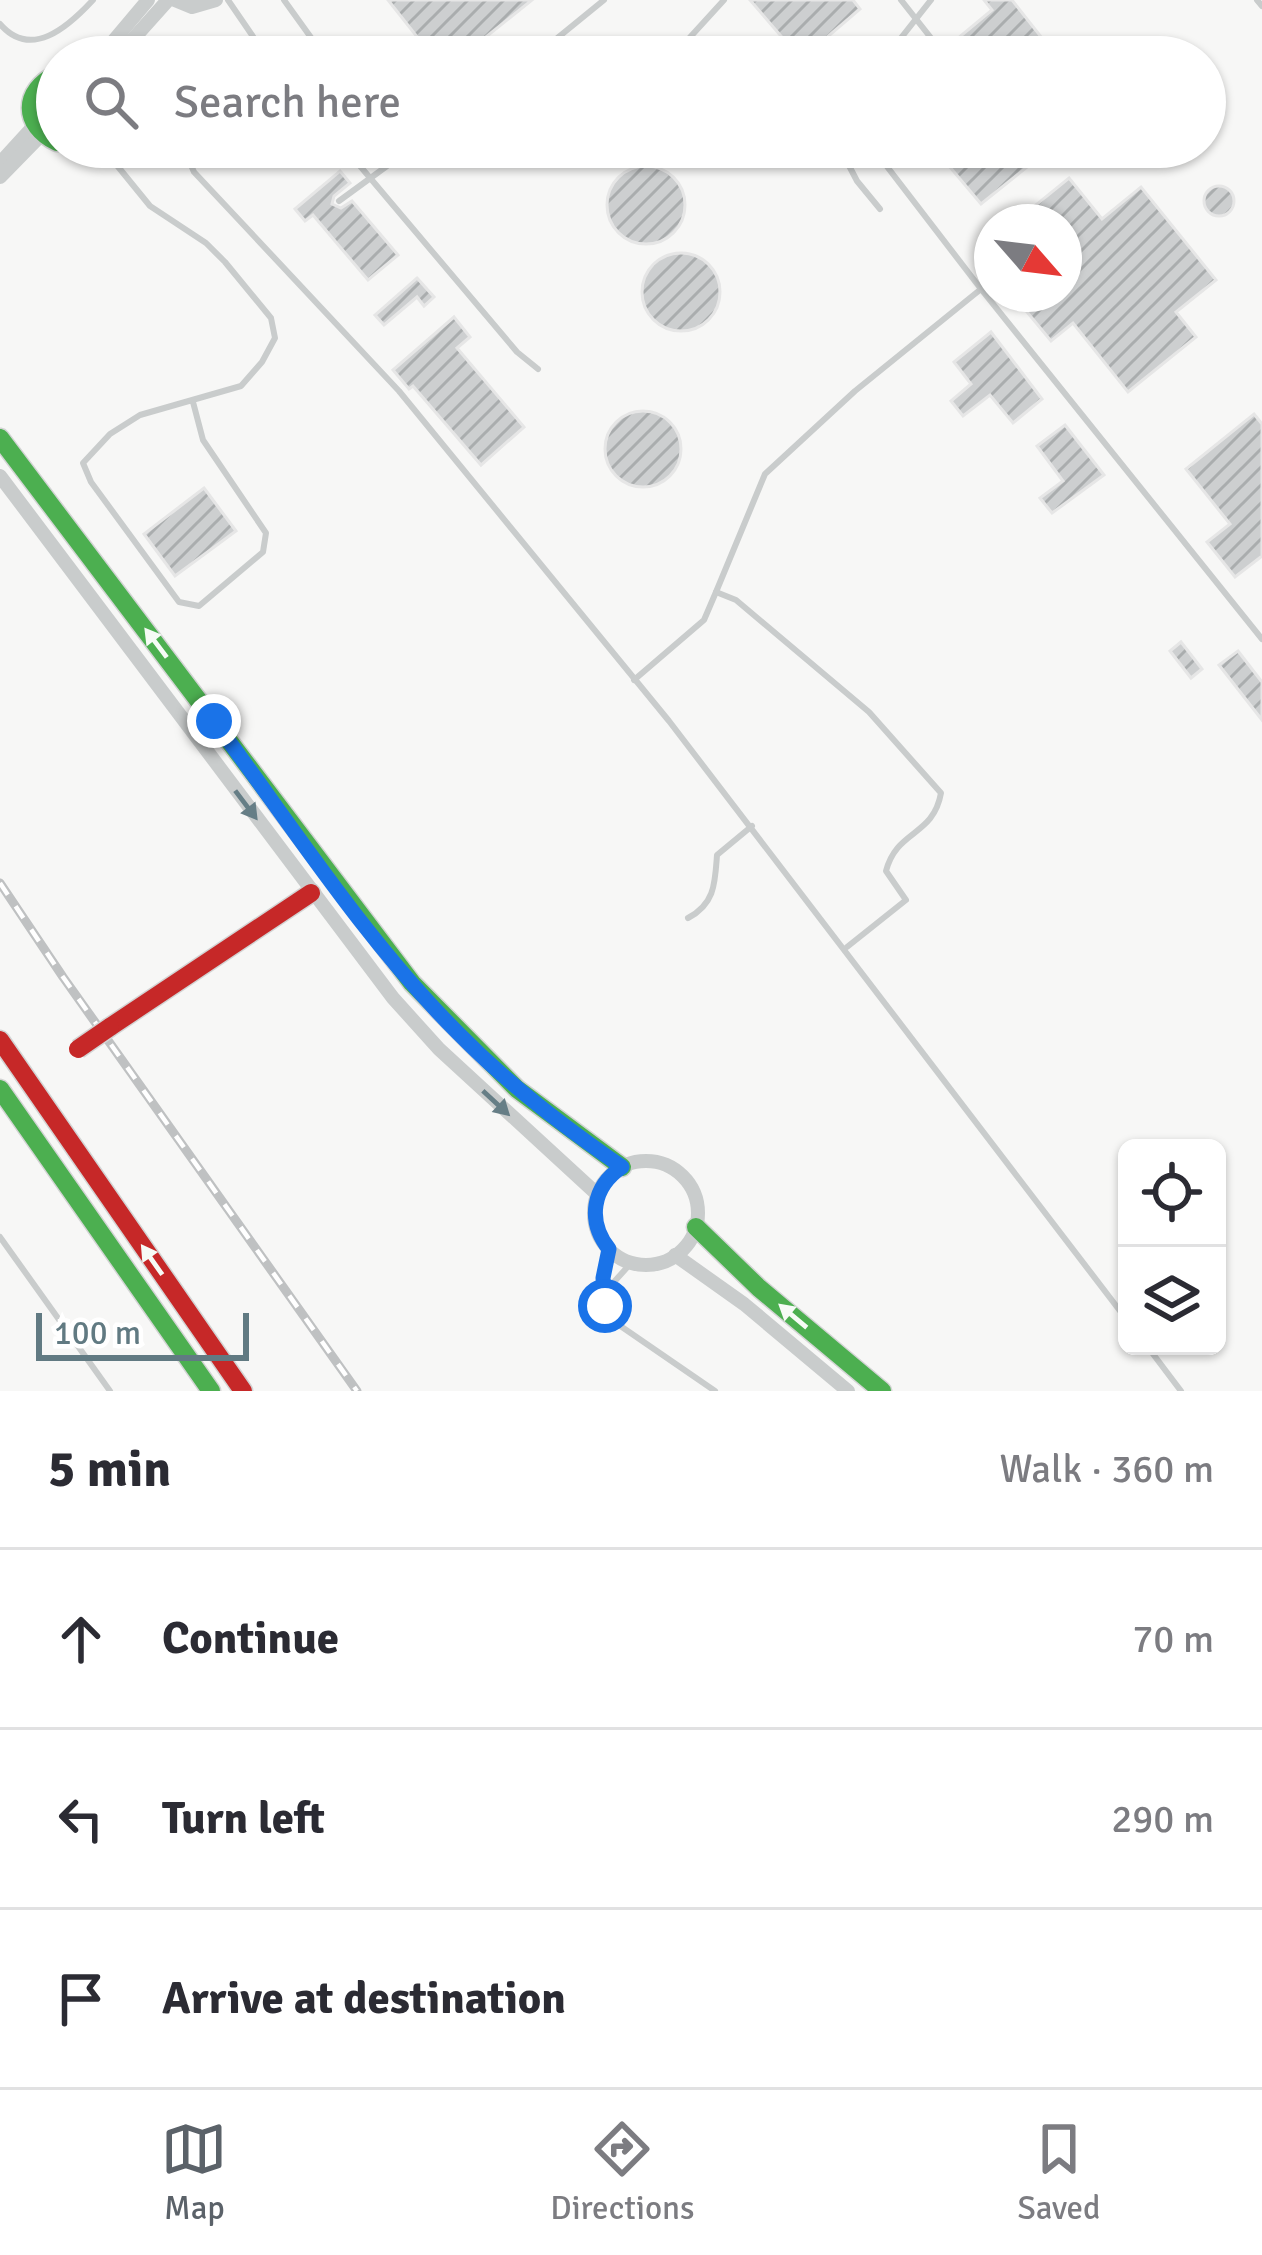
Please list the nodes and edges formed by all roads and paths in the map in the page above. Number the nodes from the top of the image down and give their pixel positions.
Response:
1 (93, 0) edge
2 (148, 0) edge
3 (171, 0) edge
4 (216, 0) edge
5 (228, 0) edge
6 (284, 0) edge
7 (604, 0) edge
8 (724, 0) edge
9 (901, 0) edge
10 (931, 0) edge
11 (916, 22) junction
12 (0, 24) edge
13 (49, 36) edge
14 (118, 36) edge
15 (137, 36) edge
16 (252, 36) edge
17 (311, 36) edge
18 (560, 36) edge
19 (691, 36) edge
20 (902, 36) edge
21 (928, 36) edge
22 (36, 40) edge
23 (36, 86) edge
24 (36, 119) edge
25 (36, 139) edge
26 (36, 142) edge
27 (0, 163) edge
28 (119, 168) edge
29 (192, 168) edge
30 (362, 168) edge
31 (384, 168) edge
32 (850, 168) edge
33 (888, 168) edge
34 (0, 176) edge
35 (371, 179) junction
36 (339, 201) dead end
37 (880, 209) dead end
38 (974, 281) edge
39 (974, 296) edge
40 (999, 312) edge
41 (538, 369) dead end
42 (193, 402) junction
43 (0, 438) edge
44 (0, 476) edge
45 (716, 592) junction
46 (1262, 639) edge
47 (633, 680) junction
48 (752, 826) junction
49 (311, 892) junction
50 (688, 918) dead end
51 (846, 948) junction
52 (0, 1040) edge
53 (78, 1049) dead end
54 (0, 1089) edge
55 (622, 1167) junction
56 (598, 1195) junction
57 (696, 1227) junction
58 (0, 1237) edge
59 (609, 1249) junction
60 (675, 1255) junction
61 (632, 1262) junction
62 (602, 1296) junction
63 (1118, 1308) edge
64 (1154, 1355) edge
65 (110, 1391) edge
66 (211, 1391) edge
67 (243, 1391) edge
68 (715, 1391) edge
69 (848, 1391) edge
70 (882, 1391) edge
71 (1180, 1391) edge

1 - 13 lane
2 - 14 street
3 - 4 street
3 - 15 street
5 - 16 lane
6 - 17 lane
7 - 18 lane
8 - 19 lane
9 - 11 lane
10 - 11 lane
11 - 20 lane
11 - 21 lane
12 - 22 lane
23 - 24 street
25 - 27 street
26 - 34 street
28 - 42 lane
29 - 47 lane
30 - 35 lane
31 - 35 lane
32 - 37 lane
33 - 38 lane
35 - 36 lane
35 - 41 lane
39 - 45 lane
40 - 46 lane
42 - 42 lane
55 -> 43 street
44 -> 49 street
45 - 47 lane
45 - 51 lane
47 - 48 lane
48 - 50 lane
48 - 51 lane
49 - 53 street, bridge
49 -> 56 street
51 - 63 lane
67 -> 52 street
54 - 66 street
55 - 56 street
55 - 57 street
56 - 59 street
57 - 60 street
70 -> 57 street
58 - 65 lane
59 - 61 street
59 - 62 lane
60 - 61 street
60 - 69 street
61 - 62 lane
62 - 68 lane
64 - 71 lane

